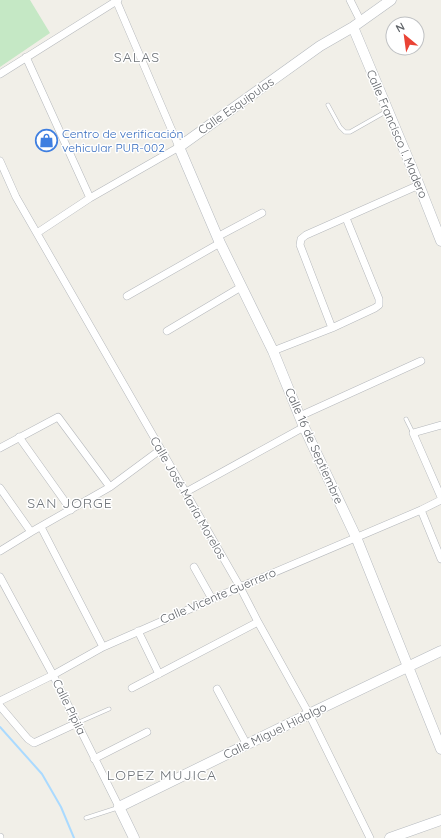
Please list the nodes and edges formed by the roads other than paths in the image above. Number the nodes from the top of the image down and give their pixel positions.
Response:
1 (117, 0) edge
2 (350, 0) edge
3 (391, 0) edge
4 (357, 24) junction
5 (26, 57) junction
6 (0, 74) edge
7 (328, 105) dead end
8 (388, 110) junction
9 (179, 147) junction
10 (0, 161) edge
11 (419, 185) junction
12 (90, 198) junction
13 (262, 213) dead end
14 (346, 218) junction
15 (37, 233) junction
16 (218, 240) junction
17 (441, 241) edge
18 (241, 287) junction
19 (127, 296) dead end
20 (332, 328) junction
21 (167, 331) dead end
22 (273, 350) junction
23 (421, 361) dead end
24 (300, 416) junction
25 (406, 419) dead end
26 (441, 425) edge
27 (304, 426) junction
28 (413, 433) junction
29 (19, 437) junction
30 (0, 448) edge
31 (160, 450) junction
32 (110, 487) junction
33 (0, 488) edge
34 (186, 492) junction
35 (441, 498) edge
36 (71, 510) junction
37 (420, 510) junction
38 (41, 527) junction
39 (31, 532) junction
40 (356, 537) junction
41 (0, 551) edge
42 (441, 559) edge
43 (194, 567) dead end
44 (0, 577) edge
45 (240, 587) junction
46 (212, 599) junction
47 (258, 622) junction
48 (138, 631) junction
49 (103, 647) junction
50 (441, 651) edge
51 (409, 667) junction
52 (159, 674) junction
53 (53, 675) junction
54 (132, 688) dead end
55 (217, 689) dead end
56 (0, 701) edge
57 (0, 706) edge
58 (109, 709) dead end
59 (310, 714) junction
60 (77, 723) junction
61 (147, 732) dead end
62 (247, 745) junction
63 (441, 749) edge
64 (94, 759) junction
65 (119, 807) junction
66 (86, 818) dead end
67 (441, 820) edge
68 (134, 838) edge
69 (370, 838) edge
70 (390, 838) edge

1 - 5 street
1 - 9 street
2 - 4 street
3 - 4 street, Calle Esquipulas
4 - 8 street, Calle Francisco I. Madero
4 - 9 street, Calle Esquipulas
5 - 6 street
5 - 12 street
7 - 8 lane
8 - 11 street, Calle Francisco I. Madero
9 - 12 street, Calle Esquipulas
9 - 16 street, Calle 16 de Septiembre
10 - 15 street, Calle José María Morelos
11 - 14 street
11 - 17 street, Calle Francisco I. Madero
12 - 15 street, Calle Esquipulas
13 - 16 street
14 - 20 street
14 - 20 street
15 - 31 street, Calle José María Morelos
16 - 18 street, Calle 16 de Septiembre
16 - 19 street
18 - 21 street
18 - 22 street, Calle 16 de Septiembre
20 - 22 street
22 - 24 street, Calle 16 de Septiembre
23 - 24 street
24 - 27 street, Calle 16 de Septiembre
25 - 28 lane
26 - 28 street
27 - 34 street
27 - 40 street, Calle 16 de Septiembre
28 - 35 street
29 - 30 street
29 - 32 street
29 - 36 street
31 - 32 street
31 - 34 street, Calle José María Morelos
32 - 36 street
33 - 39 street
34 - 45 street, Calle José María Morelos
35 - 37 street, Calle Vicente Guerrero
36 - 38 street
37 - 40 street, Calle Vicente Guerrero
37 - 42 street
38 - 39 street
38 - 49 street
39 - 41 street
40 - 45 street, Calle Vicente Guerrero
40 - 51 street, Calle 16 de Septiembre
43 - 46 street
44 - 53 street, Calle Pípila
45 - 46 street, Calle Vicente Guerrero
45 - 47 street, Calle José María Morelos
46 - 48 street, Calle Vicente Guerrero
47 - 52 street
47 - 59 street, Calle José María Morelos
48 - 49 street, Calle Vicente Guerrero
48 - 52 street
49 - 53 street, Calle Vicente Guerrero
50 - 51 street, Calle Miguel Hidalgo
51 - 59 street, Calle Miguel Hidalgo
51 - 63 street, Calle 16 de Septiembre
52 - 54 street
53 - 56 street, Calle Vicente Guerrero
53 - 60 street, Calle Pípila
55 - 62 street
57 - 60 street
58 - 60 lane
59 - 62 street, Calle Miguel Hidalgo
59 - 69 street, Calle José María Morelos
60 - 64 street, Calle Pípila
61 - 64 street
62 - 65 street, Calle Miguel Hidalgo
64 - 65 street, Calle Pípila
65 - 66 lane, Calle Miguel Hidalgo
65 - 68 street, Calle Pípila
67 - 70 street

